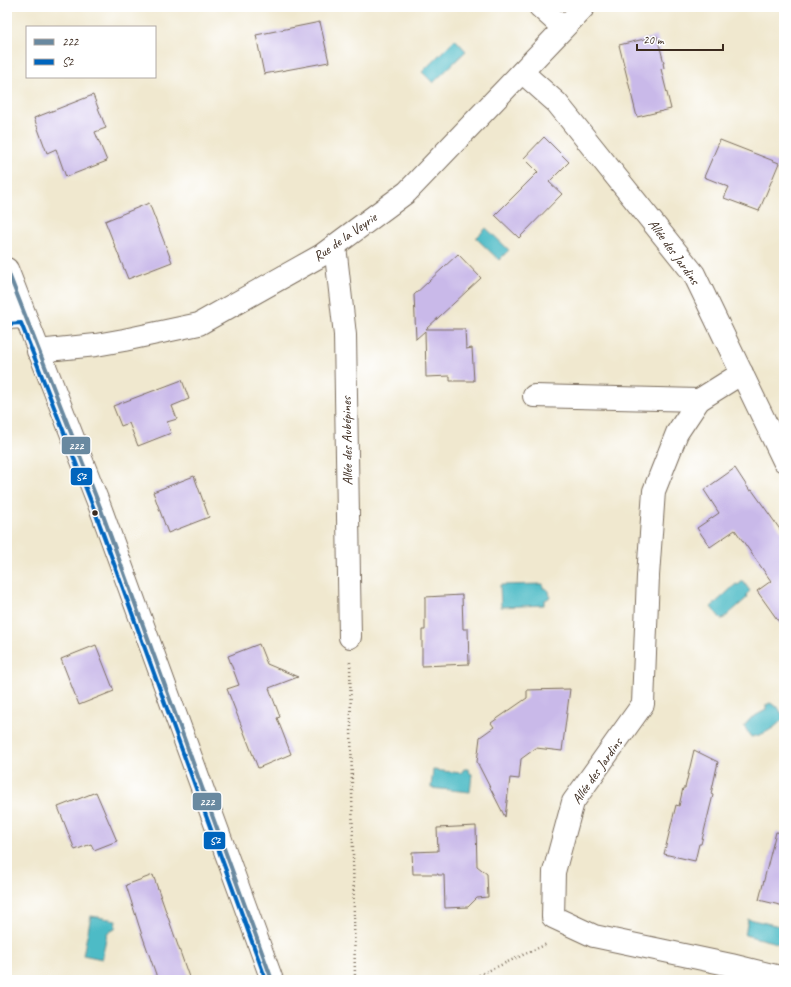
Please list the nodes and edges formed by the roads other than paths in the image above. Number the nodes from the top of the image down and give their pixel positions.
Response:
1 (540, 7) edge
2 (584, 7) edge
3 (563, 28) junction
4 (522, 72) junction
5 (335, 246) junction
6 (7, 269) edge
7 (16, 318) edge
8 (38, 351) junction
9 (742, 373) junction
10 (534, 396) dead end
11 (699, 400) junction
12 (784, 461) edge
13 (350, 637) road end
14 (784, 978) edge
15 (272, 980) edge

1 - 3 street
2 - 3 street, Rue de la Veyrie
3 - 4 street, Rue de la Veyrie
4 - 5 street, Rue de la Veyrie
4 - 9 street, Allée des Jardins
5 - 8 street, Rue de la Veyrie
5 - 13 street, Allée des Aubépines
6 - 7 street
7 - 8 street
8 - 15 street
9 - 11 street
9 - 12 street, Allée des Jardins
10 - 11 street
11 - 14 street, Allée des Jardins

